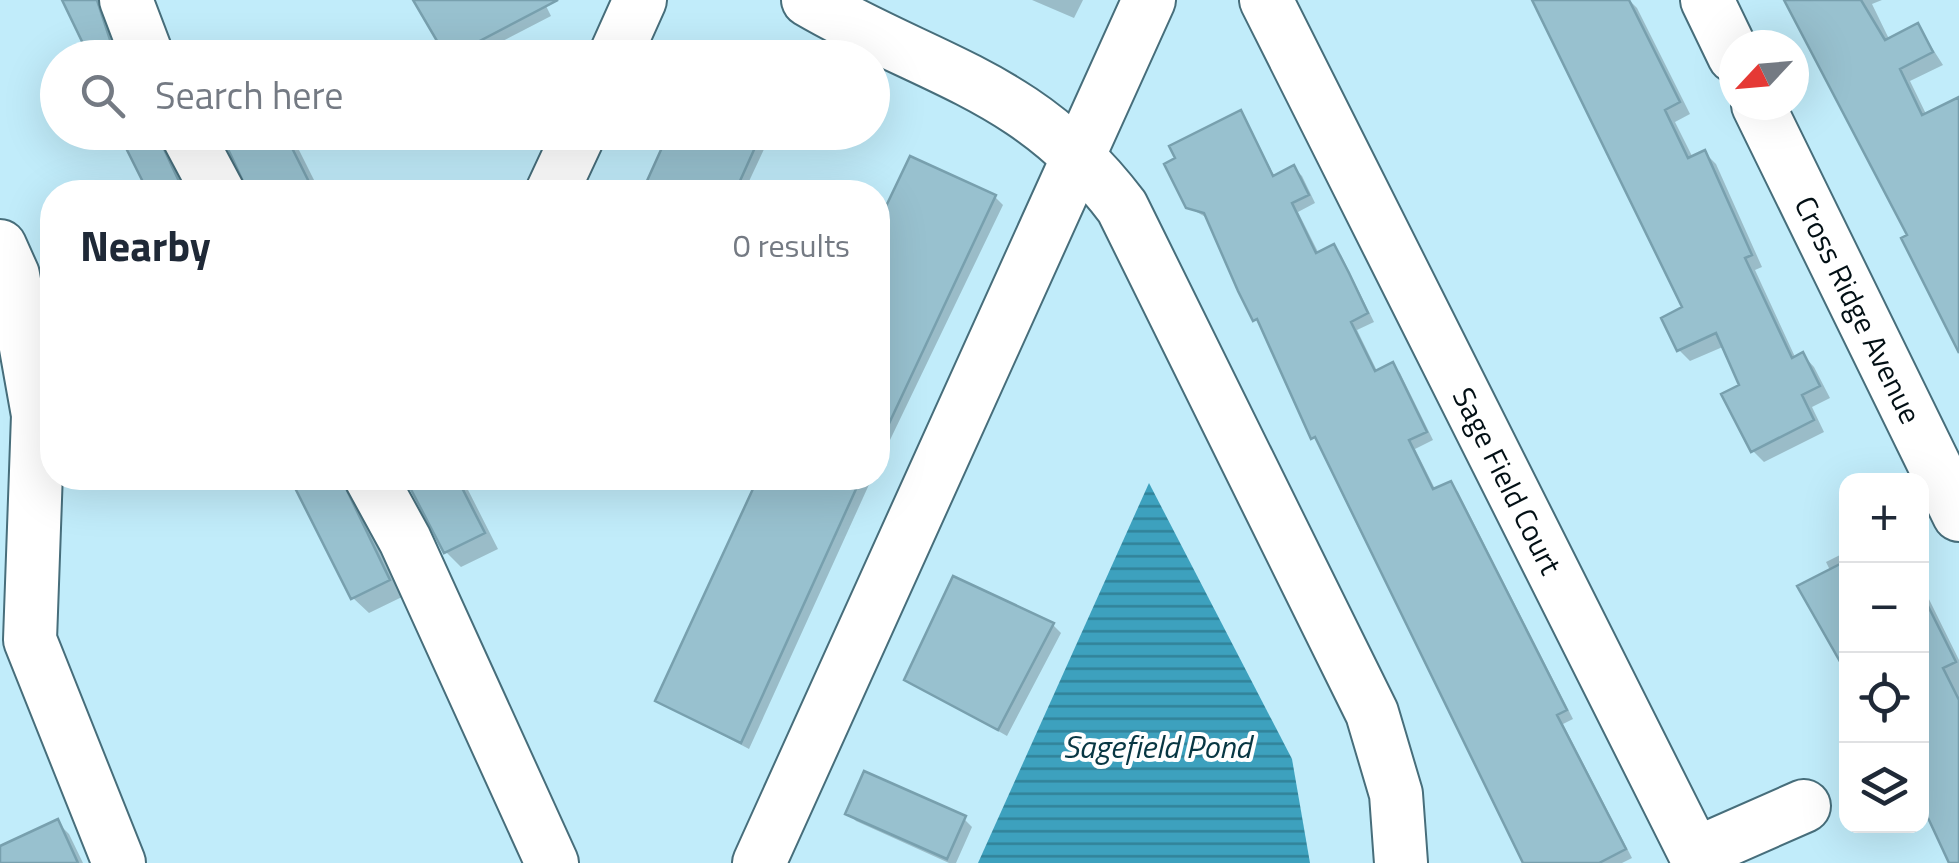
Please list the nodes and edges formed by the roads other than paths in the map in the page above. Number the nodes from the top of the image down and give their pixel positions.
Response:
1 (126, 0) edge
2 (640, 0) edge
3 (808, 0) edge
4 (1150, 0) edge
5 (1266, 0) edge
6 (1707, 0) edge
7 (1721, 30) edge
8 (141, 40) edge
9 (622, 40) edge
10 (1765, 120) edge
11 (196, 150) edge
12 (572, 150) edge
13 (1080, 156) junction
14 (212, 180) edge
15 (558, 180) edge
16 (0, 246) edge
17 (378, 490) edge
18 (1959, 515) edge
19 (1804, 806) dead end
20 (120, 863) edge
21 (552, 863) edge
22 (759, 863) edge
23 (1401, 863) edge

1 - 8 street
2 - 9 street
3 - 13 street
4 - 13 street
5 - 19 street, Sage Field Court
6 - 7 street
10 - 18 street, Cross Ridge Avenue
11 - 14 street
12 - 15 street
13 - 22 street
13 - 23 street
16 - 20 street
17 - 21 street

